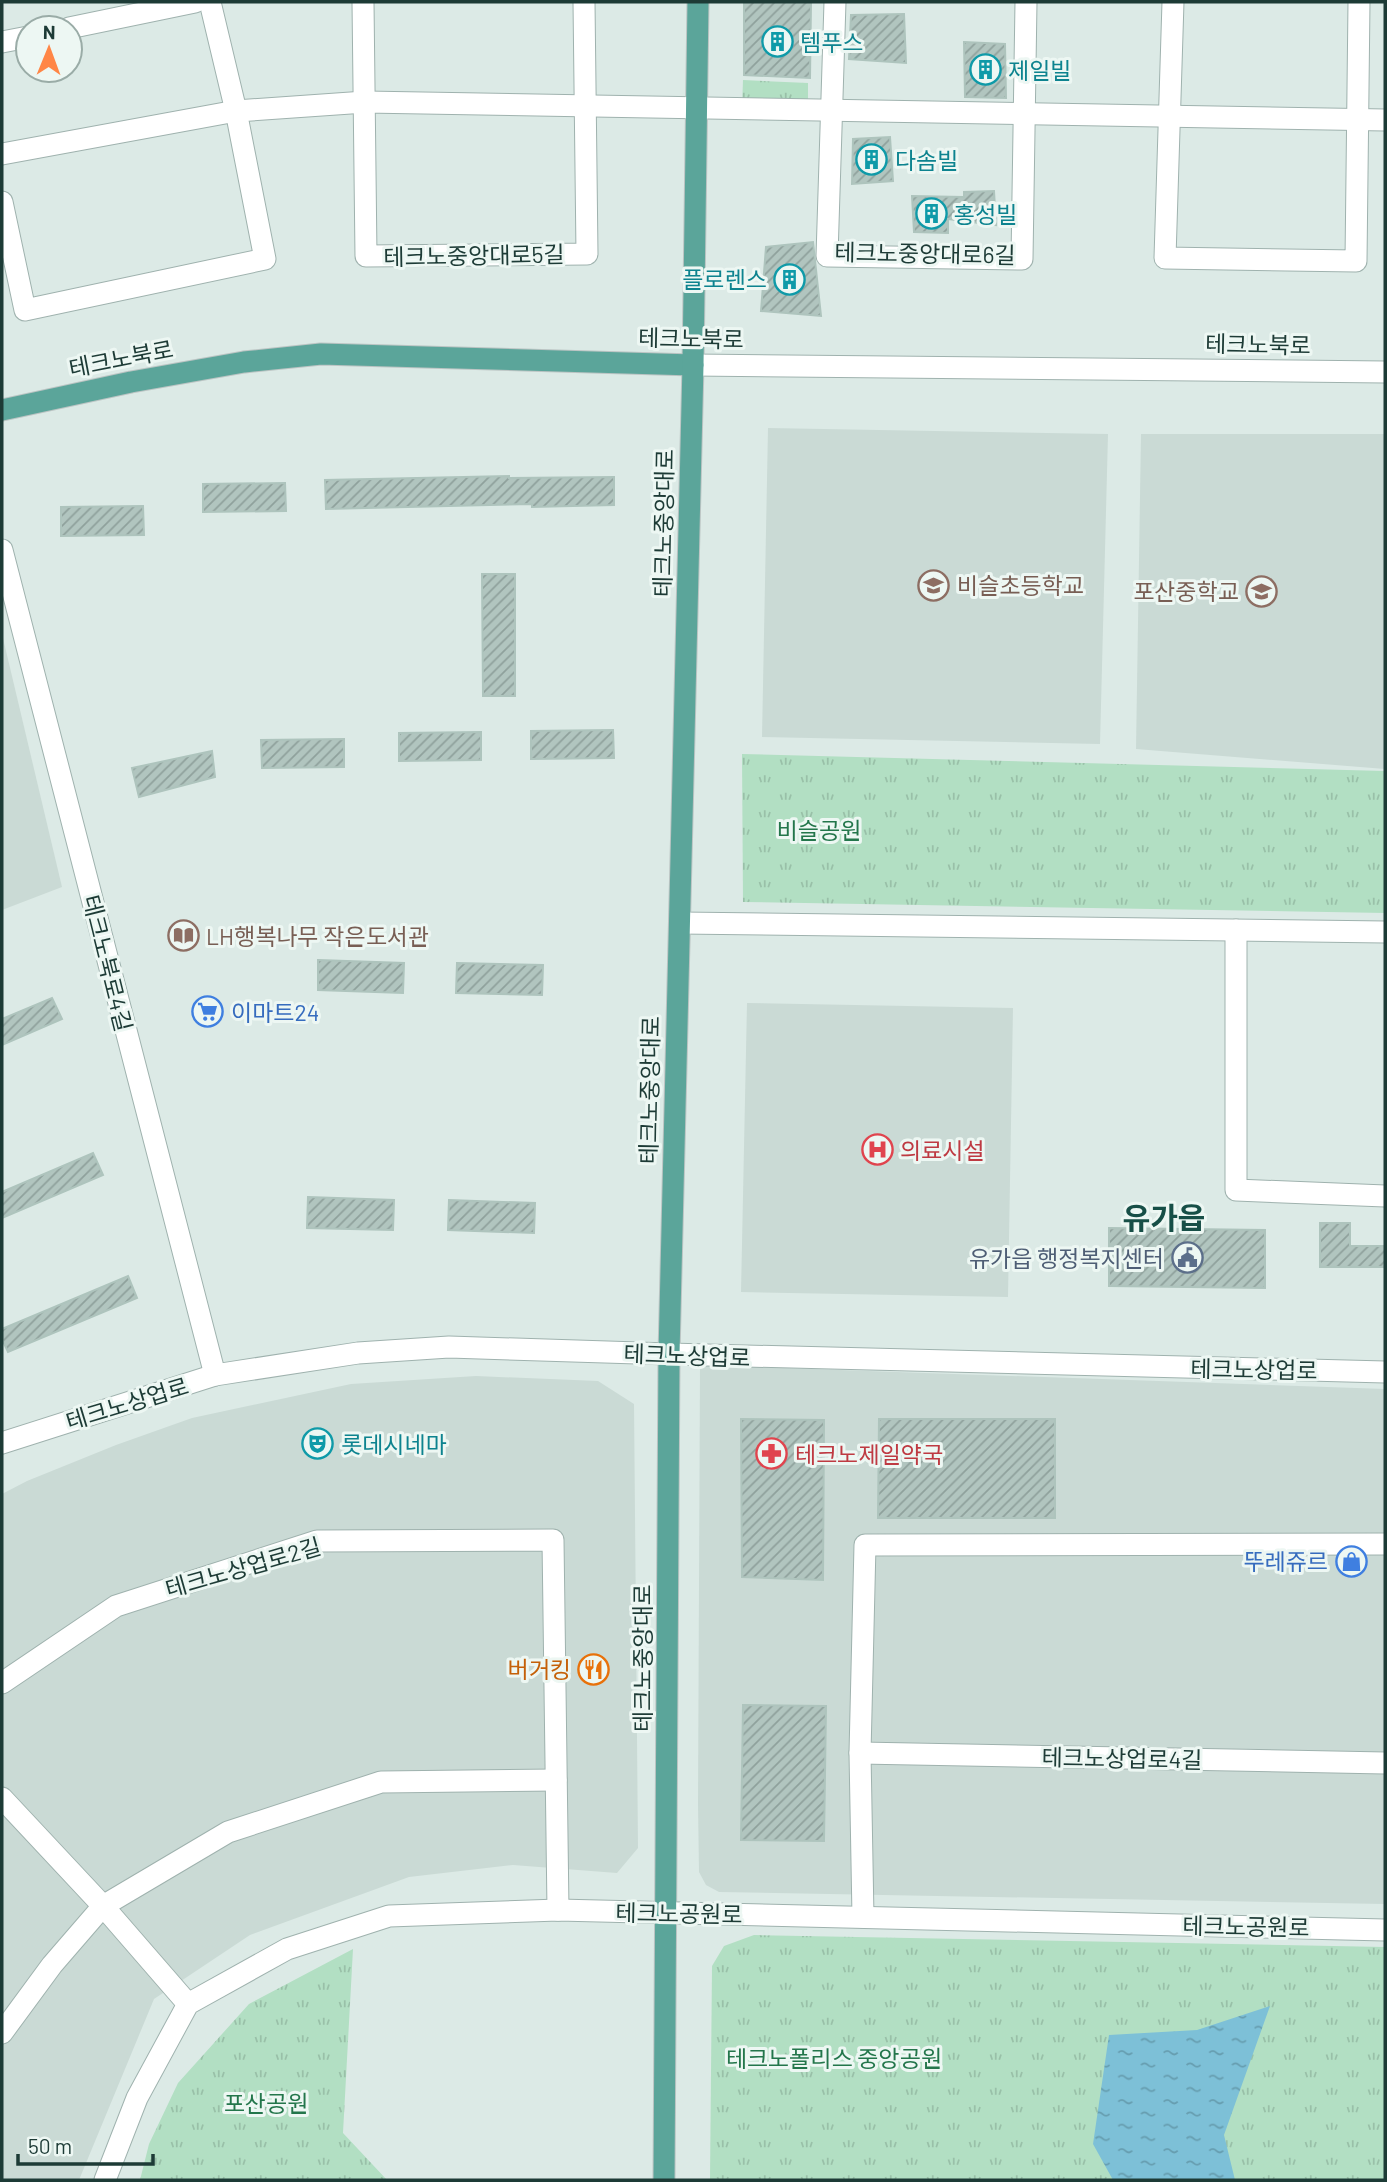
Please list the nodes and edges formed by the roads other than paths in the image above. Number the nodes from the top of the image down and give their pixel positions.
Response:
1 (195, 2) edge
2 (210, 2) edge
3 (363, 2) edge
4 (584, 2) edge
5 (698, 2) edge
6 (835, 2) edge
7 (1026, 2) edge
8 (1173, 2) edge
9 (1359, 2) edge
10 (84, 25) edge
11 (365, 102) junction
12 (585, 106) junction
13 (696, 108) junction
14 (830, 110) junction
15 (236, 111) junction
16 (1024, 113) junction
17 (1169, 116) junction
18 (1358, 120) junction
19 (1385, 120) edge
20 (2, 154) edge
21 (2, 202) edge
22 (693, 365) junction
23 (1385, 372) edge
24 (2, 410) edge
25 (2, 550) edge
26 (680, 923) junction
27 (1236, 930) junction
28 (1385, 932) edge
29 (1385, 1196) edge
30 (669, 1354) junction
31 (1385, 1372) edge
32 (215, 1375) junction
33 (2, 1443) edge
34 (1385, 1544) edge
35 (2, 1683) edge
36 (860, 1753) junction
37 (1385, 1763) edge
38 (556, 1780) junction
39 (2, 1798) edge
40 (103, 1906) junction
41 (558, 1910) junction
42 (667, 1913) junction
43 (863, 1917) junction
44 (1385, 1930) edge
45 (188, 2004) junction
46 (2, 2034) edge
47 (104, 2180) edge
48 (664, 2180) edge

1 - 10 street
2 - 15 street
3 - 11 street, 테크노중앙대로5길
4 - 12 street, 테크노중앙대로5길
5 - 13 main road, 테크노중앙대로
6 - 14 street, 테크노중앙대로6길
7 - 16 street, 테크노중앙대로6길
8 - 17 street
9 - 18 street
11 - 12 street
11 - 12 street, 테크노중앙대로5길
11 - 15 street
12 - 13 street
13 - 14 street
13 - 22 main road, 테크노중앙대로
14 - 16 street
14 - 16 street, 테크노중앙대로6길
15 - 20 street
15 - 21 street
16 - 17 street
17 - 18 street
17 - 18 street
18 - 19 street
22 - 23 street, 테크노북로
22 - 24 main road, 테크노북로
22 - 26 main road, 테크노중앙대로
25 - 32 street, 테크노북로4길
26 - 27 street
26 - 30 main road, 테크노중앙대로
27 - 28 street
27 - 29 street
30 - 31 street, 테크노상업로
30 - 32 street, 테크노상업로
30 - 42 main road, 테크노중앙대로
32 - 33 street, 테크노상업로
34 - 36 street
35 - 38 street, 테크노상업로2길
36 - 37 street, 테크노상업로4길
36 - 43 street
38 - 40 street
38 - 41 street
39 - 40 street
40 - 45 street
40 - 46 street
41 - 42 street, 테크노공원로
41 - 45 street, 테크노공원로
42 - 43 street, 테크노공원로
42 - 48 main road, 테크노중앙대로
43 - 44 street, 테크노공원로
45 - 47 street

